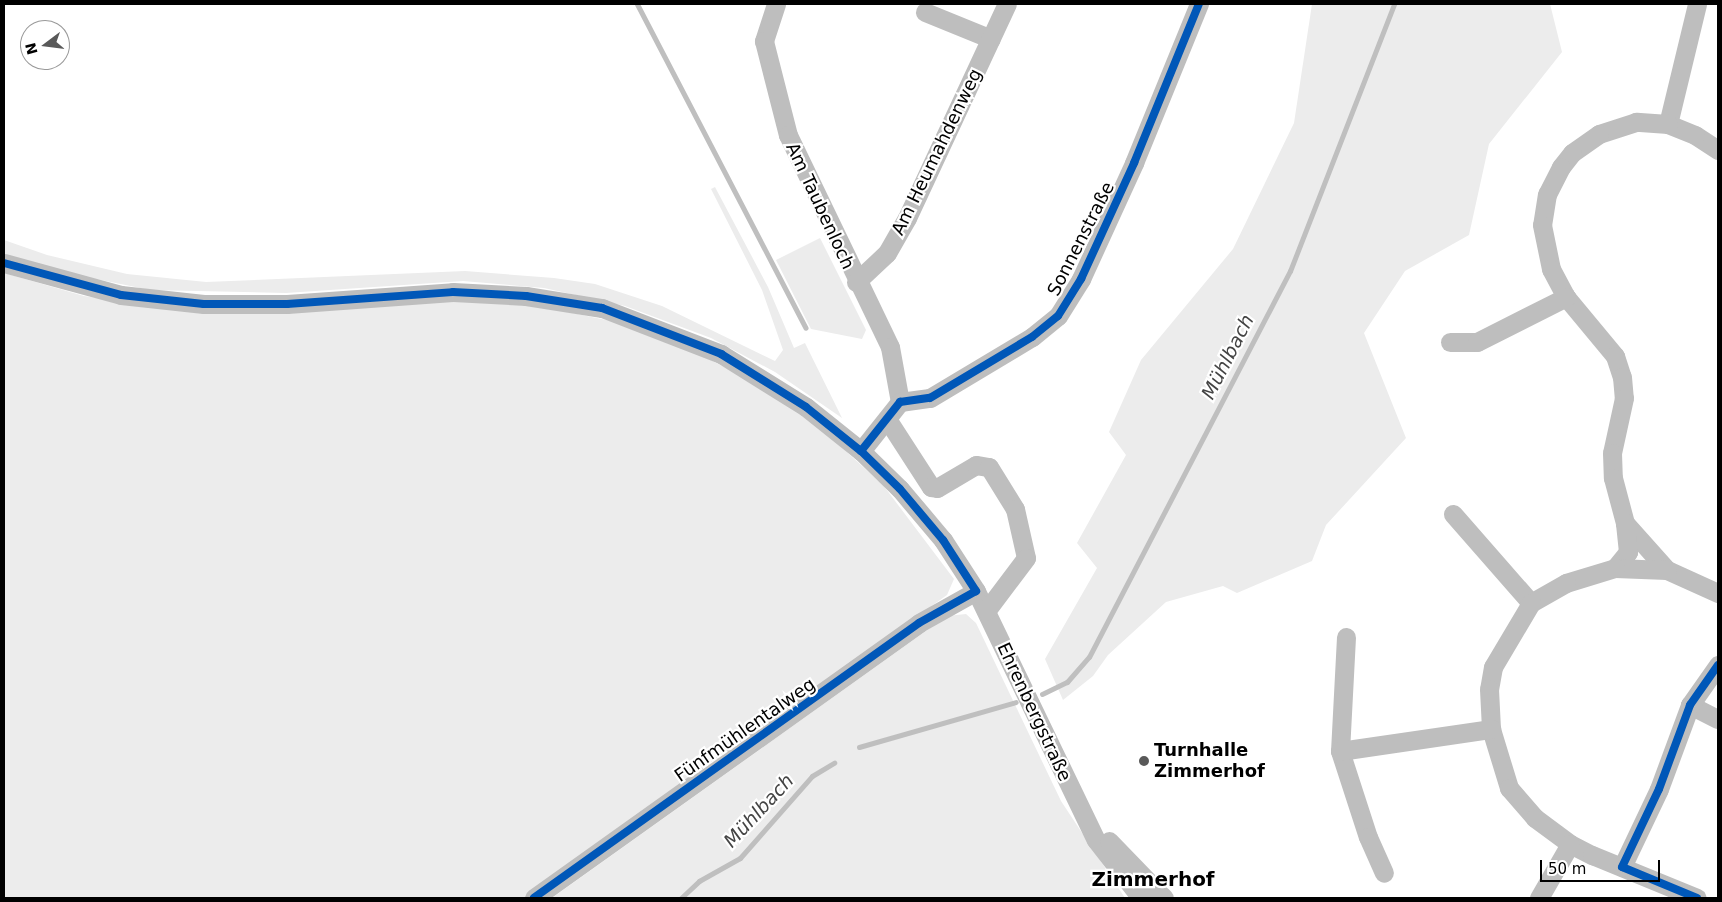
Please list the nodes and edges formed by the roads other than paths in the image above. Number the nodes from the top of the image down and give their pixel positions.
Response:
1 (776, 4) edge
2 (1007, 4) edge
3 (1200, 4) edge
4 (1697, 4) edge
5 (925, 12) dead end
6 (991, 39) junction
7 (1668, 124) junction
8 (1718, 150) edge
9 (4, 263) edge
10 (856, 282) junction
11 (1566, 297) junction
12 (1450, 342) dead end
13 (900, 402) junction
14 (887, 419) junction
15 (861, 451) junction
16 (1453, 514) dead end
17 (1625, 523) junction
18 (1615, 568) junction
19 (1667, 570) junction
20 (976, 591) junction
21 (1718, 593) edge
22 (1531, 603) junction
23 (986, 611) junction
24 (1346, 637) dead end
25 (1718, 666) edge
26 (1690, 705) junction
27 (1718, 719) edge
28 (1491, 728) junction
29 (1340, 752) junction
30 (1083, 812) junction
31 (1570, 844) junction
32 (1622, 867) junction
33 (1384, 873) dead end
34 (1686, 897) edge
35 (534, 898) edge
36 (1141, 898) edge
37 (1164, 898) edge
38 (1539, 898) edge

1 - 10 street, Am Taubenloch
2 - 6 street, Am Heumahdenweg
3 - 13 street, Sonnenstraße
4 - 7 street
5 - 6 street
6 - 10 street, Am Heumahdenweg
7 - 8 street
7 - 11 street
9 - 15 street, Ehrenbergstraße
10 - 13 street, Am Taubenloch
11 - 12 street
11 - 17 street
13 - 14 street
14 - 15 street
14 - 23 street
15 - 20 street, Ehrenbergstraße
16 - 22 street
17 - 18 street
17 - 19 street
18 - 19 street
18 - 22 street
19 - 21 street
20 - 23 street, Ehrenbergstraße
20 - 35 street, Fünfmühlentalweg
22 - 28 street
23 - 30 street, Ehrenbergstraße
24 - 29 street
25 - 26 street
26 - 27 street
26 - 32 street
28 - 29 street
28 - 31 street
29 - 33 street
30 - 36 street, Ehrenbergstraße
30 - 37 street, Ehrenbergstraße
31 - 32 street
31 - 38 street
32 - 34 street

